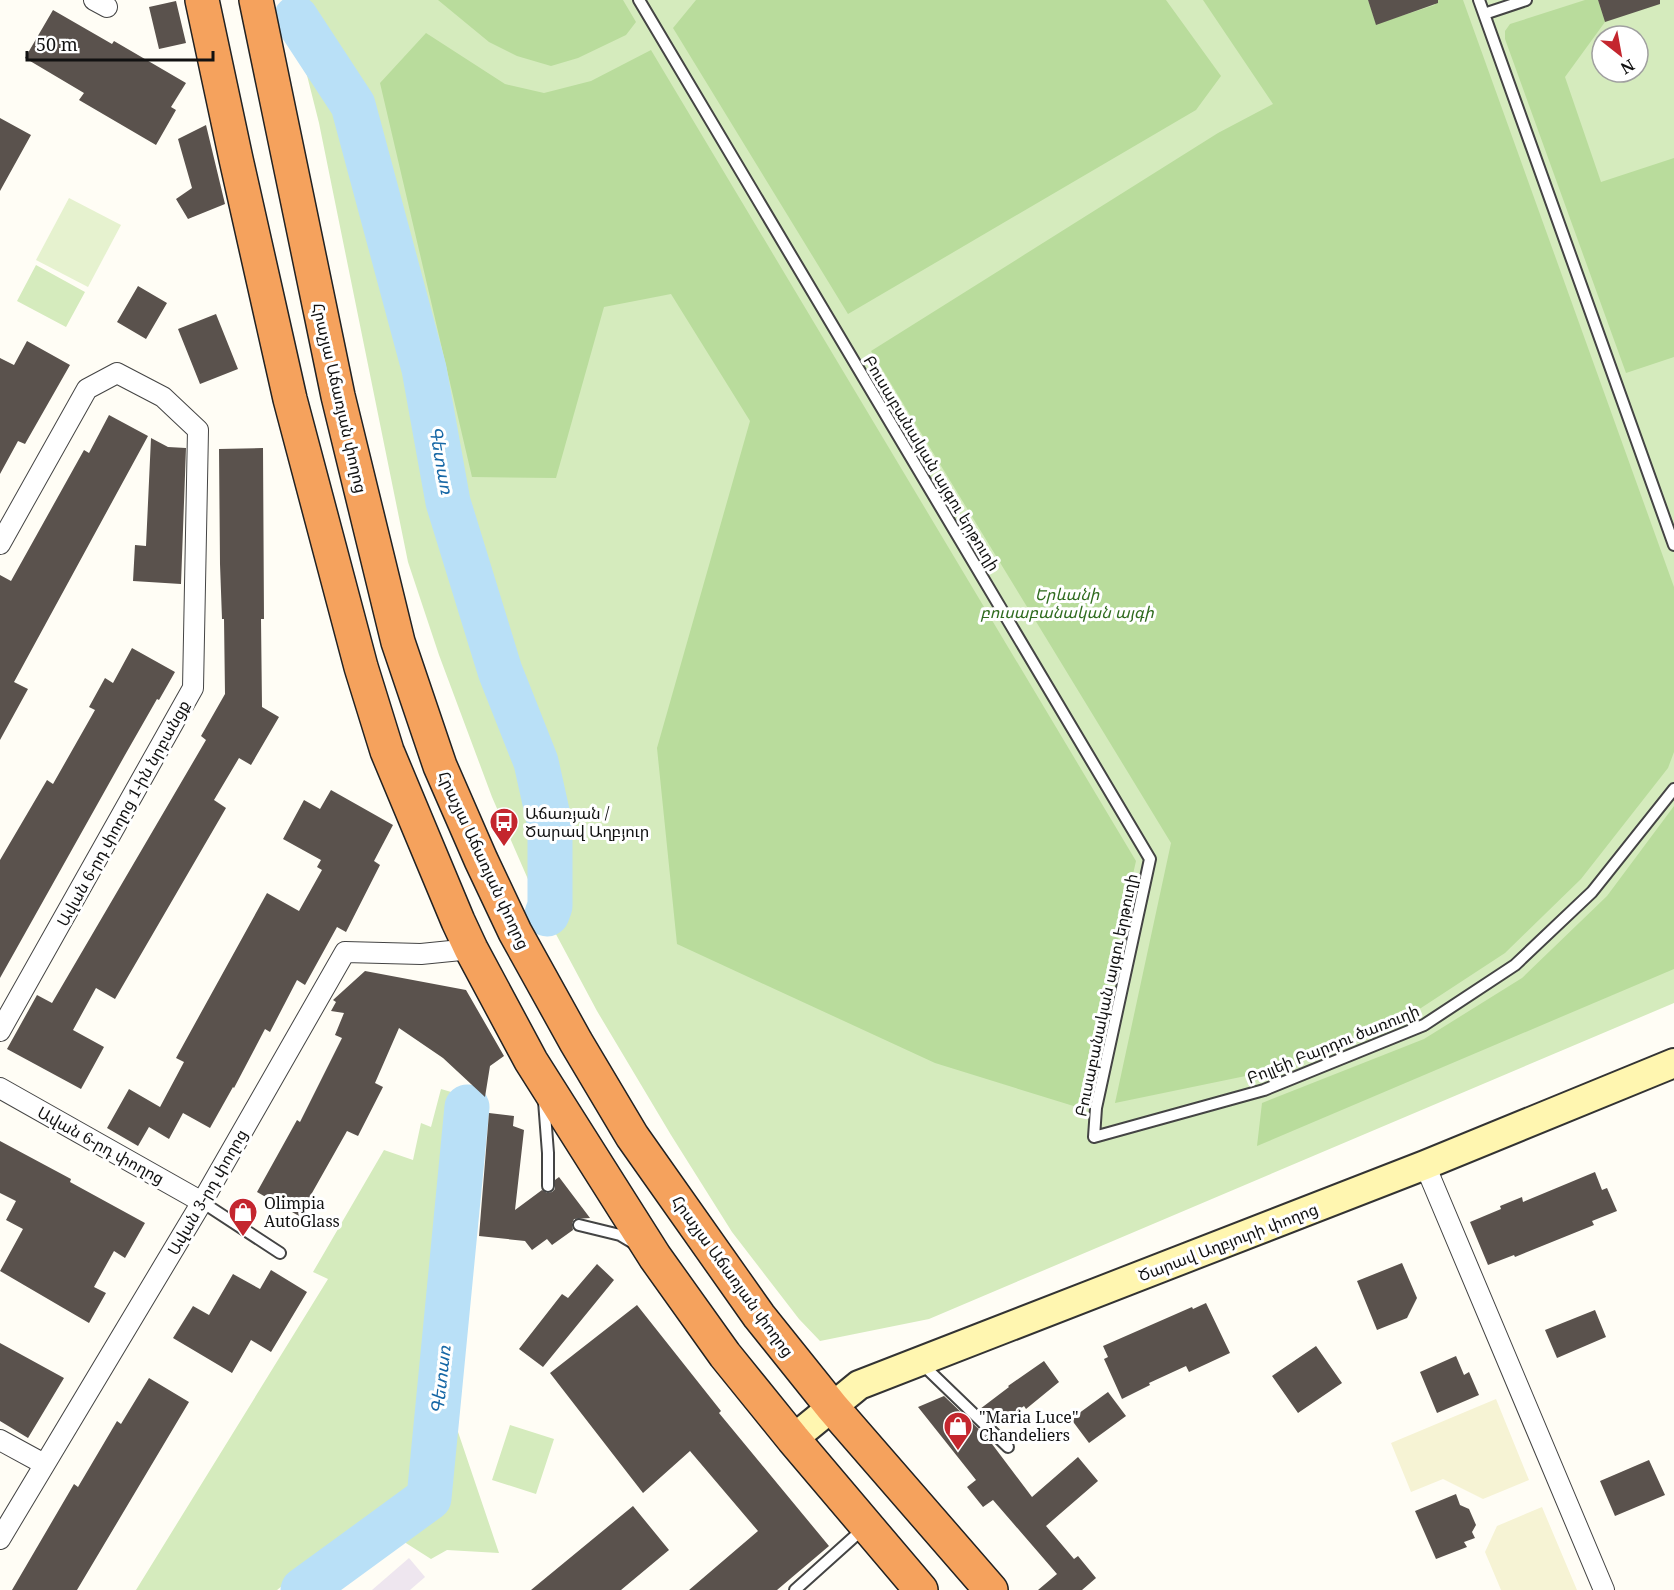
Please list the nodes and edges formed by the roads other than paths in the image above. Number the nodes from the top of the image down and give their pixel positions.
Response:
1 (202, 0) edge
2 (256, 0) edge
3 (639, 0) edge
4 (1479, 0) edge
5 (1526, 0) edge
6 (1484, 14) junction
7 (0, 544) edge
8 (1674, 545) edge
9 (1674, 789) edge
10 (471, 949) junction
11 (0, 1031) edge
12 (1674, 1063) edge
13 (543, 1080) junction
14 (0, 1088) edge
15 (1094, 1137) joint
16 (1425, 1166) junction
17 (548, 1186) dead end
18 (202, 1202) junction
19 (579, 1225) dead end
20 (280, 1253) dead end
21 (655, 1257) junction
22 (920, 1361) junction
23 (832, 1407) junction
24 (793, 1439) junction
25 (0, 1440) edge
26 (1008, 1447) dead end
27 (44, 1464) junction
28 (866, 1526) junction
29 (0, 1539) edge
30 (795, 1590) edge
31 (921, 1590) edge
32 (991, 1590) edge
33 (1604, 1590) edge

1 - 10 highway
2 - 23 highway, Հրաչյա Աճառյան փողոց
3 - 15 lane, Բուսաբանական այգու երթուղի
4 - 6 lane
5 - 6 lane
6 - 8 lane
7 - 11 street, Ավան 6-րդ փողոց 1-ին նրբանցք
9 - 15 lane, Բոլլեի Բարդու ծառուղի
10 - 13 highway
10 - 18 street, Ավան 3-րդ փողոց
12 - 16 main road, Ծարավ Աղբյուրի փողոց
13 - 17 lane
13 - 21 highway
14 - 18 street, Ավան 6-րդ փողոց
16 - 22 main road, Ծարավ Աղբյուրի փողոց
16 - 33 street
18 - 20 lane
18 - 27 street, Ավան 3-րդ փողոց
19 - 21 lane
21 - 24 highway
22 - 23 main road, Ծարավ Աղբյուրի փողոց
22 - 26 lane
23 - 24 main road, Ծարավ Աղբյուրի փողոց
23 - 32 highway, Հրաչյա Աճառյան փողոց
24 - 28 highway
25 - 27 street
27 - 29 street, Ավան 3-րդ փողոց
28 - 30 lane
28 - 31 highway

